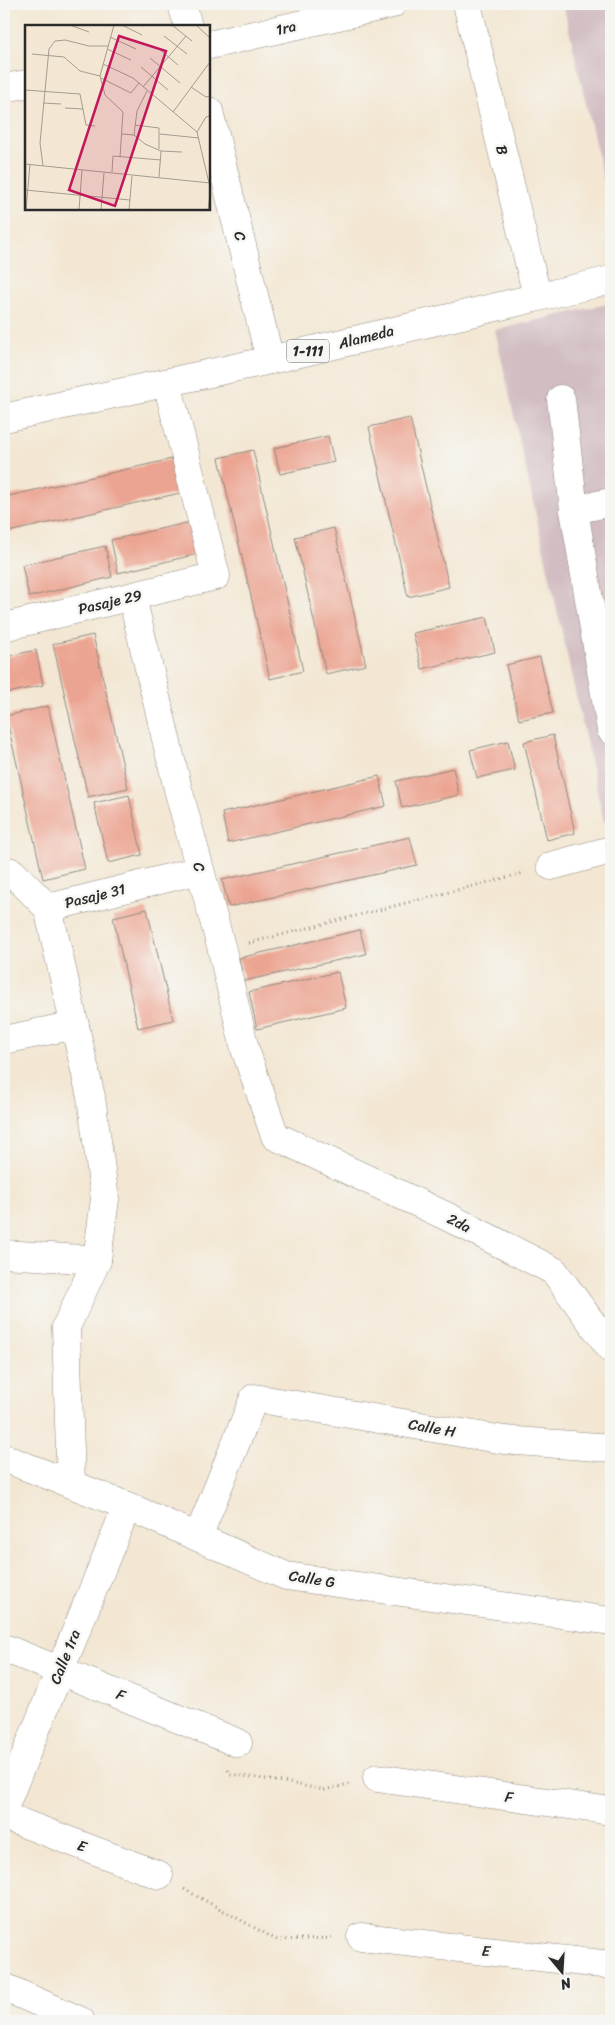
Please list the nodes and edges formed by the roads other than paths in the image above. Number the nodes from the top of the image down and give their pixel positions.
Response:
1 (182, 4) edge
2 (392, 4) edge
3 (467, 4) edge
4 (188, 25) edge
5 (210, 45) edge
6 (25, 84) edge
7 (4, 88) edge
8 (210, 115) edge
9 (611, 280) edge
10 (536, 296) junction
11 (270, 360) junction
12 (167, 383) junction
13 (561, 399) dead end
14 (4, 418) edge
15 (611, 502) edge
16 (574, 510) junction
17 (132, 597) junction
18 (4, 627) edge
19 (603, 635) edge
20 (611, 730) edge
21 (611, 850) edge
22 (551, 866) road end
23 (4, 870) edge
24 (200, 870) junction
25 (48, 908) junction
26 (75, 1025) junction
27 (4, 1040) edge
28 (274, 1136) joint
29 (4, 1254) edge
30 (97, 1260) junction
31 (611, 1349) edge
32 (611, 1448) edge
33 (4, 1458) edge
34 (70, 1484) junction
35 (127, 1506) junction
36 (198, 1537) junction
37 (611, 1621) edge
38 (4, 1648) edge
39 (60, 1671) junction
40 (238, 1743) dead end
41 (376, 1778) road end
42 (4, 1808) edge
43 (611, 1811) edge
44 (4, 1816) edge
45 (159, 1876) road end
46 (362, 1938) road end
47 (611, 1965) edge
48 (4, 1987) edge
49 (81, 2021) edge

1 - 4 street
2 - 5 street, 1ra
3 - 10 street, B
6 - 7 street
8 - 11 street, C
9 - 10 street, Alameda / 1-111
10 - 11 street, Alameda / 1-111
11 - 12 street, Alameda / 1-111
12 - 14 street, Alameda / 1-111
12 - 17 street, Pasaje 29
13 - 16 street
15 - 16 street
16 - 19 street
17 - 18 street, Pasaje 29
17 - 24 street, C
19 - 20 street
21 - 22 street
23 - 25 street, Pasaje 31
24 - 25 street, Pasaje 31
24 - 28 street, C
25 - 26 street
26 - 27 street
26 - 30 street
28 - 31 street, 2da
29 - 30 street
30 - 34 street
32 - 36 street, Calle H
33 - 34 street, Calle G
34 - 35 street, Calle G
35 - 36 street, Calle G
35 - 39 street, Calle 1ra
36 - 37 street, Calle G
38 - 39 street, F
39 - 40 street, F
39 - 42 street, Calle 1ra
41 - 43 street, F
44 - 45 street, E
46 - 47 street, E
48 - 49 street

